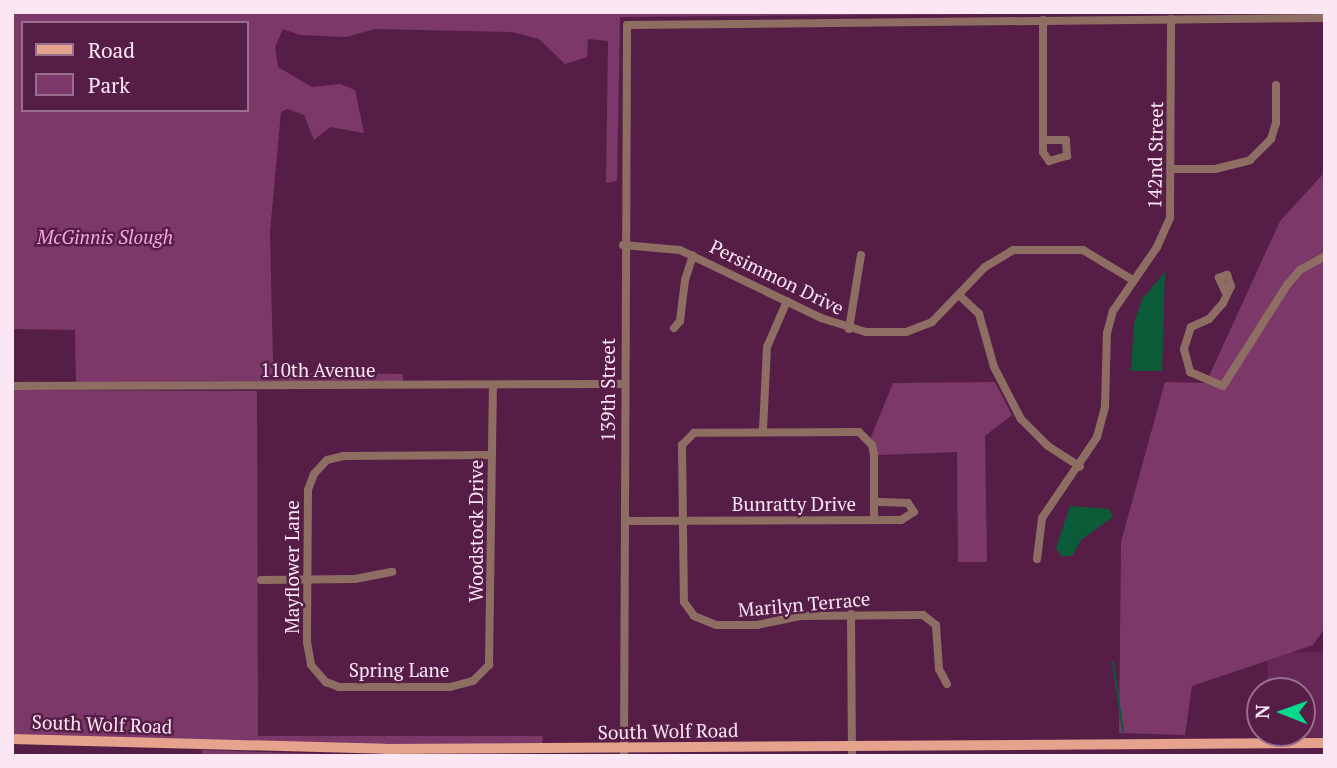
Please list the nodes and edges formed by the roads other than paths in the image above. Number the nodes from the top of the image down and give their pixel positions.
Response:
1 (1223, 15) edge
2 (1325, 18) edge
3 (1171, 19) junction
4 (1043, 20) junction
5 (1276, 85) dead end
6 (1043, 139) dead end
7 (1172, 169) junction
8 (623, 245) junction
9 (694, 255) junction
10 (861, 255) dead end
11 (1325, 256) edge
12 (1131, 279) junction
13 (1226, 293) dead end
14 (960, 296) junction
15 (787, 301) junction
16 (674, 328) dead end
17 (849, 329) junction
18 (623, 384) junction
19 (12, 386) edge
20 (493, 386) junction
21 (763, 429) junction
22 (491, 455) junction
23 (1080, 467) junction
24 (875, 502) junction
25 (874, 520) junction
26 (625, 521) junction
27 (682, 521) junction
28 (1037, 559) dead end
29 (392, 572) dead end
30 (261, 580) dead end
31 (309, 580) junction
32 (851, 614) junction
33 (317, 674) joint
34 (482, 674) joint
35 (947, 684) dead end
36 (12, 738) edge
37 (1325, 743) edge
38 (852, 751) edge
39 (624, 753) edge

1 - 2 street
1 - 3 street
3 - 4 street
3 - 7 street, 142nd Street
4 - 6 street
4 - 8 street, 139th Street
5 - 7 street
7 - 12 street, 142nd Street
8 - 9 street, Persimmon Drive
8 - 18 street, 139th Street
9 - 15 street, Persimmon Drive
9 - 16 street
10 - 17 street
11 - 13 street
12 - 14 street, Persimmon Drive
12 - 23 street, 142nd Street
14 - 17 street, Persimmon Drive
14 - 23 street
15 - 17 street, Persimmon Drive
15 - 21 street
18 - 20 street, 110th Avenue
18 - 26 street, 139th Street
19 - 20 street, 110th Avenue
20 - 22 street, Woodstock Drive
21 - 24 street
21 - 27 street
22 - 31 street, Mayflower Lane
22 - 34 street, Woodstock Drive
23 - 28 street, 142nd Street
24 - 25 street
24 - 25 street, Bunratty Drive
25 - 27 street, Bunratty Drive
26 - 27 street, Bunratty Drive
26 - 39 street, 139th Street
27 - 32 street, Marilyn Terrace
29 - 31 street
30 - 31 street
31 - 33 street, Mayflower Lane
32 - 35 street, Marilyn Terrace
32 - 38 street
33 - 34 street, Spring Lane
36 - 39 main road, South Wolf Road
37 - 38 main road, South Wolf Road
38 - 39 main road, South Wolf Road

